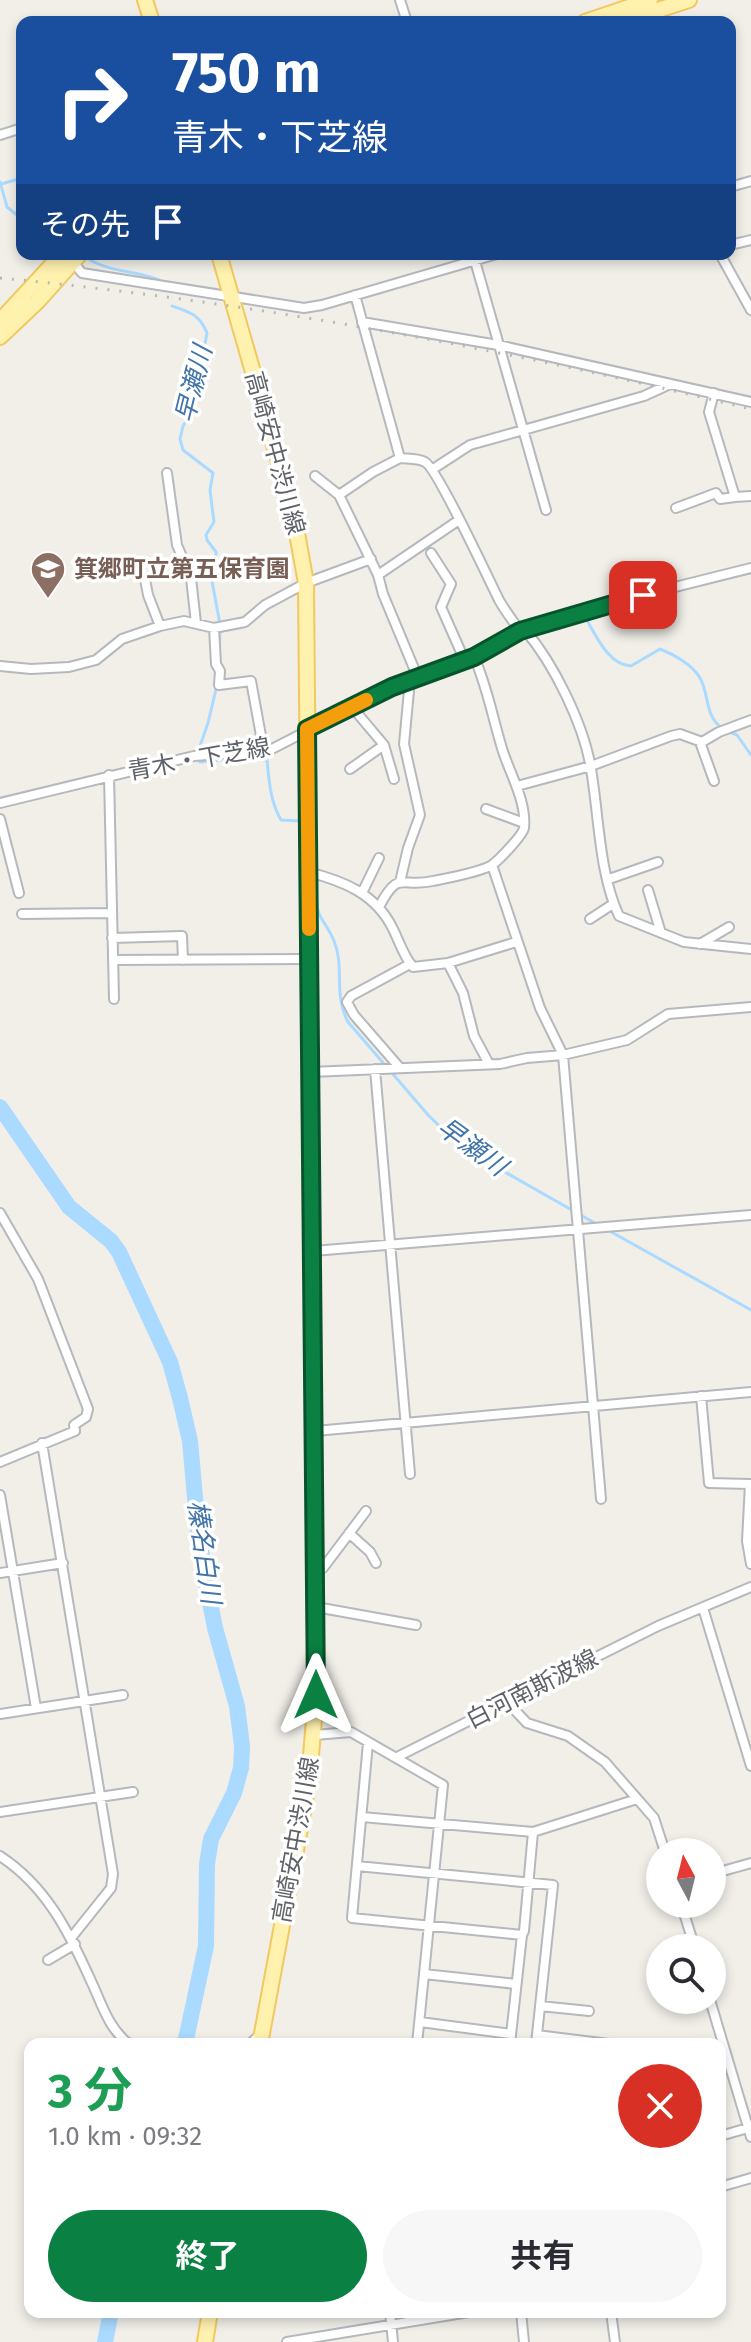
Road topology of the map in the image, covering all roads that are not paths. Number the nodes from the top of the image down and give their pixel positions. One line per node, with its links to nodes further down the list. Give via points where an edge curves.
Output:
1 (650, 0): 3 (main road)
2 (689, 0): 3 (main road)
3 (636, 11): 4 (main road)
4 (613, 16)
5 (69, 260): 15 (main road)
6 (70, 260): 17 (main road)
7 (74, 260): 12 (street, via 82,273)
8 (221, 260): 12 (main road, 高崎安中渋川線)
9 (465, 260): 13 (street)
10 (475, 260): 18 (street)
11 (723, 260): 14 (street)
12 (232, 295): 13 (street, via 304,308); 38 (main road, 高崎安中渋川線, via 293,511)
13 (355, 295): 16 (street)
14 (751, 310)
15 (0, 321)
16 (362, 322): 18 (street); 23 (street)
17 (0, 337)
18 (498, 345): 19 (street); 22 (street)
19 (671, 384): 20 (street); 22 (street)
20 (714, 393): 21 (street); 29 (street, via 709,412)
21 (751, 402)
22 (524, 430): 24 (street, via 470,445); 31 (street)
23 (400, 458): 24 (street, via 423,460); 27 (street)
24 (433, 469): 32 (street)
25 (167, 473): 39 (street)
26 (315, 476): 27 (street)
27 (339, 495): 34 (street)
28 (751, 496): 29 (street)
29 (735, 497): 30 (street, via 720,499 716,493)
30 (676, 508)
31 (546, 510)
32 (459, 520): 36 (street); 42 (street, via 500,602)
33 (431, 553): 43 (street, via 451,584 441,607)
34 (371, 559): 36 (street); 38 (street)
35 (751, 568): 42 (street, 青木・下芝線)
36 (378, 575): 45 (street)
37 (145, 579): 40 (street)
38 (306, 583): 41 (street, via 245,622); 48 (main road, 高崎安中渋川線)
39 (196, 623): 40 (street); 41 (street)
40 (160, 626): 44 (street, via 122,639 87,664)
41 (218, 627): 51 (street, via 219,685 251,681)
42 (522, 631): 43 (street, 青木・下芝線); 52 (street, via 536,643 574,713)
43 (469, 658): 45 (street, 青木・下芝線); 57 (street, via 485,683 501,748)
44 (0, 666)
45 (414, 679): 46 (street, 青木・下芝線); 67 (street, via 404,744 420,815)
46 (352, 707): 48 (street, 青木・下芝線); 50 (street)
47 (751, 720): 49 (street)
48 (307, 729): 51 (street, 青木・下芝線); 65 (main road, 高崎安中渋川線)
49 (700, 742): 52 (street, via 680,734); 56 (street)
50 (384, 745): 53 (street); 55 (street)
51 (264, 752): 54 (street, 青木・下芝線, via 194,756)
52 (591, 766): 57 (street); 66 (street)
53 (350, 769)
54 (109, 775): 58 (street, 青木・下芝線); 73 (street)
55 (394, 779)
56 (714, 781)
57 (517, 786): 61 (street)
58 (0, 803)
59 (486, 809): 61 (street)
60 (0, 819): 69 (street)
61 (524, 823): 64 (street, via 523,833)
62 (379, 858): 70 (street)
63 (658, 862): 66 (street)
64 (492, 865): 67 (street, via 432,882); 79 (street)
65 (308, 872): 70 (street); 82 (main road, 高崎安中渋川線)
66 (609, 879): 71 (street)
67 (400, 882): 72 (street, via 388,889)
68 (648, 890): 77 (street)
69 (19, 893)
70 (362, 893): 72 (street)
71 (613, 904): 75 (street); 77 (street, via 619,916)
72 (379, 907): 86 (street)
73 (110, 913): 74 (street); 78 (street)
74 (22, 914)
75 (590, 919)
76 (729, 927): 80 (street)
77 (661, 933): 80 (street)
78 (112, 938): 83 (street); 84 (street, via 182,936)
79 (516, 942): 85 (street); 89 (street)
80 (700, 944): 81 (street)
81 (751, 949)
82 (310, 959): 84 (street); 93 (main road, 高崎安中渋川線)
83 (113, 960): 84 (street); 87 (street)
84 (183, 960)
85 (448, 963): 86 (street, via 418,968); 90 (street)
86 (410, 964): 91 (street, via 347,1002)
87 (114, 999)
88 (751, 1007): 89 (street, via 668,1014 627,1040)
89 (563, 1055): 90 (street); 97 (street)
90 (489, 1064): 91 (street)
91 (398, 1068): 92 (street)
92 (378, 1069): 93 (street); 98 (street)
93 (311, 1072): 99 (main road, 高崎安中渋川線)
94 (0, 1213): 96 (street)
95 (751, 1215): 97 (street)
96 (3, 1224): 105 (street, via 38,1279 88,1409 75,1431)
97 (578, 1226): 98 (street); 102 (street)
98 (390, 1245): 99 (street); 103 (street)
99 (313, 1251): 104 (main road, 高崎安中渋川線)
100 (751, 1392): 101 (street)
101 (701, 1396): 102 (street); 108 (street, via 709,1483 748,1483)
102 (593, 1406): 103 (street); 110 (street)
103 (406, 1423): 104 (street); 107 (street)
104 (315, 1431): 116 (main road, 高崎安中渋川線)
105 (42, 1443): 106 (street); 113 (street)
106 (0, 1462)
107 (410, 1474)
108 (751, 1490): 115 (street)
109 (0, 1495): 117 (street)
110 (601, 1499)
111 (366, 1511): 112 (street)
112 (349, 1533): 114 (street); 116 (street)
113 (63, 1563): 117 (street); 124 (street)
114 (376, 1563)
115 (751, 1564)
116 (316, 1570): 120 (main road, 高崎安中渋川線)
117 (13, 1571): 118 (street); 126 (street)
118 (0, 1573)
119 (751, 1587): 121 (street, 白河南斯波線)
120 (316, 1607): 122 (street); 128 (main road, 高崎安中渋川線)
121 (703, 1608): 125 (street, 白河南斯波線); 131 (street)
122 (416, 1625)
123 (123, 1695): 124 (street)
124 (86, 1700): 126 (street); 133 (street)
125 (507, 1702): 130 (street, 白河南斯波線); 134 (street, via 527,1723 568,1736 605,1762)
126 (36, 1708): 127 (street)
127 (0, 1714)
128 (314, 1735): 129 (street, via 344,1731); 158 (main road, 高崎安中渋川線)
129 (368, 1743): 130 (street); 136 (street)
130 (397, 1757): 137 (street, via 443,1785)
131 (751, 1766)
132 (133, 1792): 133 (street)
133 (102, 1797): 135 (street); 148 (street, via 113,1883)
134 (637, 1799): 138 (street); 139 (street, via 654,1818)
135 (0, 1812)
136 (362, 1817): 137 (street); 142 (street)
137 (441, 1824): 138 (street); 144 (street)
138 (533, 1832): 145 (street)
139 (660, 1838)
140 (0, 1856): 148 (street, via 33,1882)
141 (751, 1863): 143 (street)
142 (357, 1866): 144 (street); 146 (street, via 352,1918)
143 (726, 1870)
144 (435, 1873): 145 (street); 146 (street)
145 (530, 1884): 147 (street); 152 (street, via 553,1885)
146 (429, 1926): 147 (street); 150 (street)
147 (522, 1935): 151 (street)
148 (73, 1941): 149 (street); 157 (street, via 106,2017)
149 (48, 1960)
150 (424, 1974): 151 (street); 155 (street)
151 (516, 1984): 156 (street)
152 (540, 2006): 153 (street); 161 (street)
153 (589, 2011)
154 (714, 2014): 162 (street)
155 (420, 2022): 156 (street); 159 (street)
156 (511, 2034): 160 (street)
157 (122, 2038)
158 (261, 2038)
159 (418, 2038)
160 (511, 2038)
161 (536, 2038)
162 (721, 2038)
163 (726, 2053): 164 (street)
164 (750, 2133): 165 (street)
165 (726, 2135)
166 (751, 2178): 167 (street)
167 (726, 2185)
168 (209, 2318): 174 (main road)
169 (390, 2318): 173 (street)
170 (433, 2318): 173 (street)
171 (522, 2318): 177 (street)
172 (612, 2318): 178 (street)
173 (391, 2325): 175 (street); 176 (street)
174 (205, 2342)
175 (287, 2342)
176 (393, 2342)
177 (524, 2342)
178 (615, 2342)

